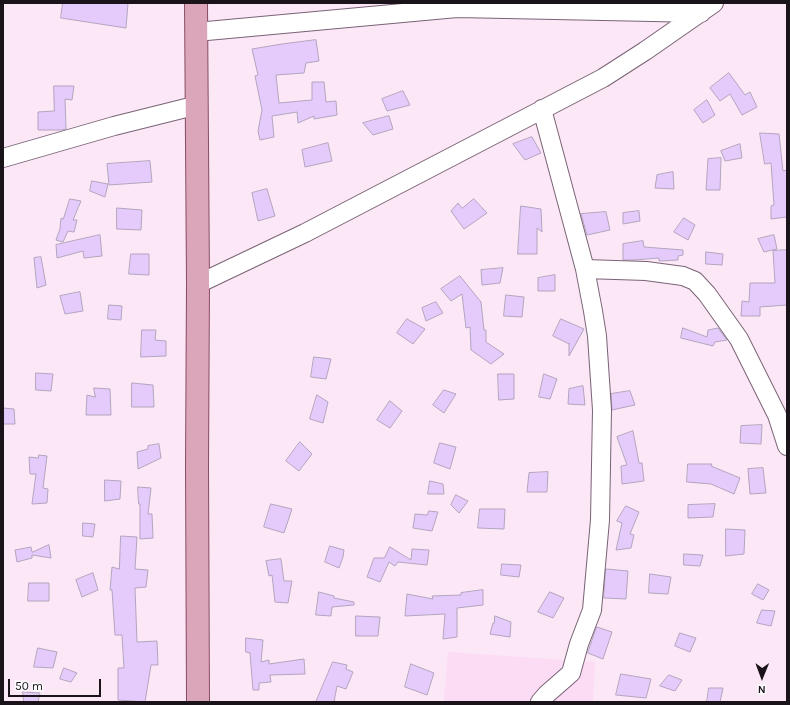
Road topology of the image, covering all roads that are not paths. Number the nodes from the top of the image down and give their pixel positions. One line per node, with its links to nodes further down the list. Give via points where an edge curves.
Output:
1 (196, 3): 3 (main road)
2 (708, 8): 3 (street, via 457,8); 5 (street, via 603,78)
3 (196, 32): 4 (main road)
4 (198, 105): 6 (street); 8 (main road)
5 (542, 109): 7 (street); 8 (street, via 312,229)
6 (3, 158)
7 (585, 269): 9 (street, via 646,271 682,276 695,281 739,339 776,415); 11 (street, via 594,311 602,410 600,520 592,610 571,673)
8 (198, 284): 10 (main road)
9 (787, 446)
10 (198, 702)
11 (540, 702)

